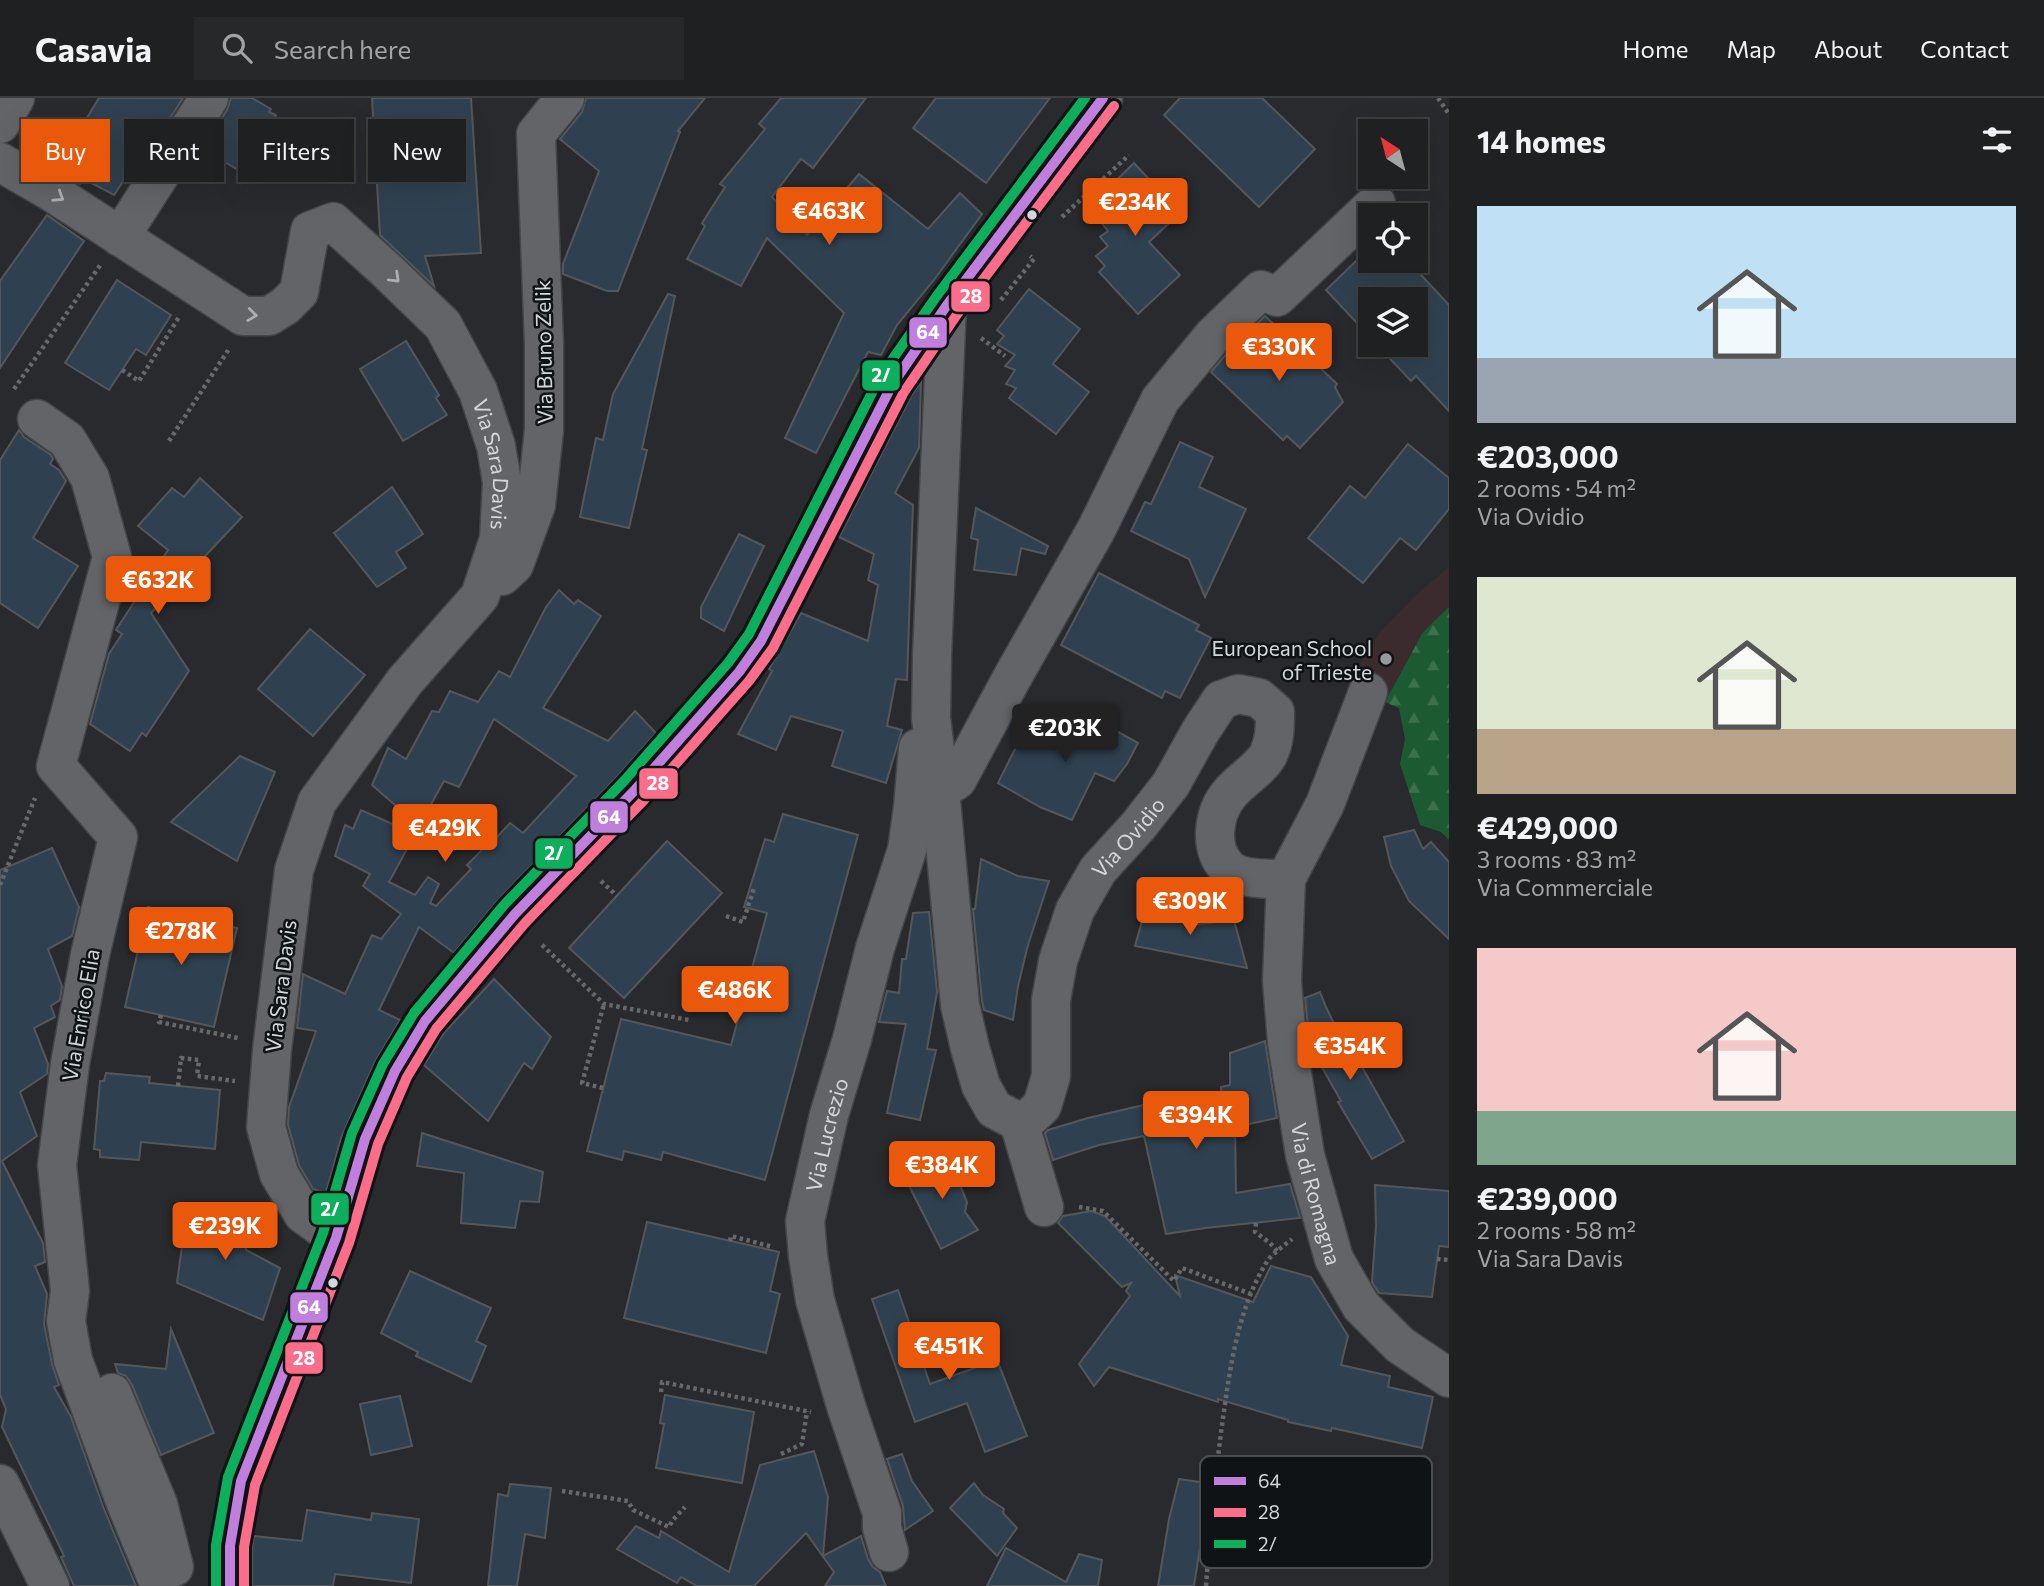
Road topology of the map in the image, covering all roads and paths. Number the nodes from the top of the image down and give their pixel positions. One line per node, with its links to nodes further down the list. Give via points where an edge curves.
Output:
1 (15, 98): 7 (street)
2 (209, 98): 12 (street)
3 (565, 98): 23 (street, Via Bruno Zelik, via 536,134 544,345 544,430 536,505 514,565)
4 (1102, 98): 16 (main road)
5 (1438, 98): 6 (path)
6 (1449, 114)
7 (0, 124)
8 (1129, 155): 10 (path)
9 (0, 162): 12 (street, one-way to 12)
10 (1060, 219)
11 (1358, 220): 27 (street, via 1277,297 1261,290 1213,336 1160,400 1096,530 957,780)
12 (120, 237): 14 (street); 21 (path)
13 (1027, 253): 15 (path, via 1034,259)
14 (198, 287): 17 (street); 20 (path, via 139,381)
15 (1000, 301)
16 (947, 305): 25 (street); 46 (main road, via 892,385 797,573 739,672 634,791 515,914 425,1021 395,1071 365,1139)
17 (249, 316): 22 (path); 23 (street, Via Sara Davis, one-way to 23, via 268,316 299,292 310,231 333,222 443,325 478,391 502,482 499,539)
18 (974, 332): 19 (path)
19 (1005, 356)
20 (122, 370)
21 (22, 409): 50 (street, Via Enrico Elia, via 67,440 90,478 112,557 55,766 118,837 87,969 57,1165)
22 (169, 442)
23 (480, 596): 46 (street, Via Sara Davis, via 405,681 317,802 294,870 266,1128 279,1174 303,1214)
24 (1368, 692): 28 (street, via 1325,804)
25 (931, 718): 27 (street); 61 (street, Via Lucrezio, via 919,736 906,850 829,1115 805,1221 815,1300 882,1513)
26 (40, 786): 30 (path)
27 (940, 790): 42 (street, via 960,1005 970,1048 981,1086 994,1109)
28 (1286, 879): 42 (street, Via Ovidio, via 1256,879 1229,870 1215,848 1216,822 1228,795 1268,757 1275,734 1275,712 1259,698 1238,694 1221,701 1171,784 1098,870 1075,910 1051,1000 1051,1076 1042,1106); 44 (street, Via di Romagna, via 1282,981 1287,1042 1304,1155)
29 (601, 881): 32 (path)
30 (0, 885)
31 (754, 888): 33 (path, via 743,922)
32 (617, 896)
33 (726, 916)
34 (542, 945): 35 (path)
35 (604, 1004): 37 (path); 41 (path, via 582,1083)
36 (161, 1015): 38 (path, via 159,1022)
37 (689, 1020)
38 (244, 1039)
39 (211, 1079): 40 (path, via 197,1076 199,1060 181,1058)
40 (178, 1086)
41 (603, 1088)
42 (1019, 1122): 43 (street)
43 (1044, 1207): 51 (path, via 1103,1211 1174,1281 1182,1268)
44 (1321, 1215): 47 (path); 52 (street, Via di Romagna, via 1334,1259 1361,1307 1400,1345)
45 (1256, 1223): 47 (path, via 1255,1232)
46 (336, 1238): 66 (main road, via 242,1481 230,1546)
47 (1277, 1251): 51 (path)
48 (1437, 1259): 49 (path)
49 (1449, 1261)
50 (70, 1291): 64 (street, Via Enrico Elia, via 66,1321 73,1360); 65 (street, Via Enrico Elia, via 158,1504)
51 (1251, 1294): 57 (path, via 1236,1339)
52 (1449, 1378)
53 (661, 1392): 54 (path, via 662,1382)
54 (807, 1411): 55 (path); 56 (path, via 802,1444)
55 (816, 1413)
56 (781, 1454)
57 (1219, 1456)
58 (0, 1484): 63 (street)
59 (562, 1491): 60 (path, via 628,1501 634,1510 669,1527)
60 (685, 1507)
61 (889, 1552)
62 (1207, 1568): 67 (path)
63 (50, 1586)
64 (160, 1586)
65 (179, 1586)
66 (230, 1586)
67 (1206, 1586)

